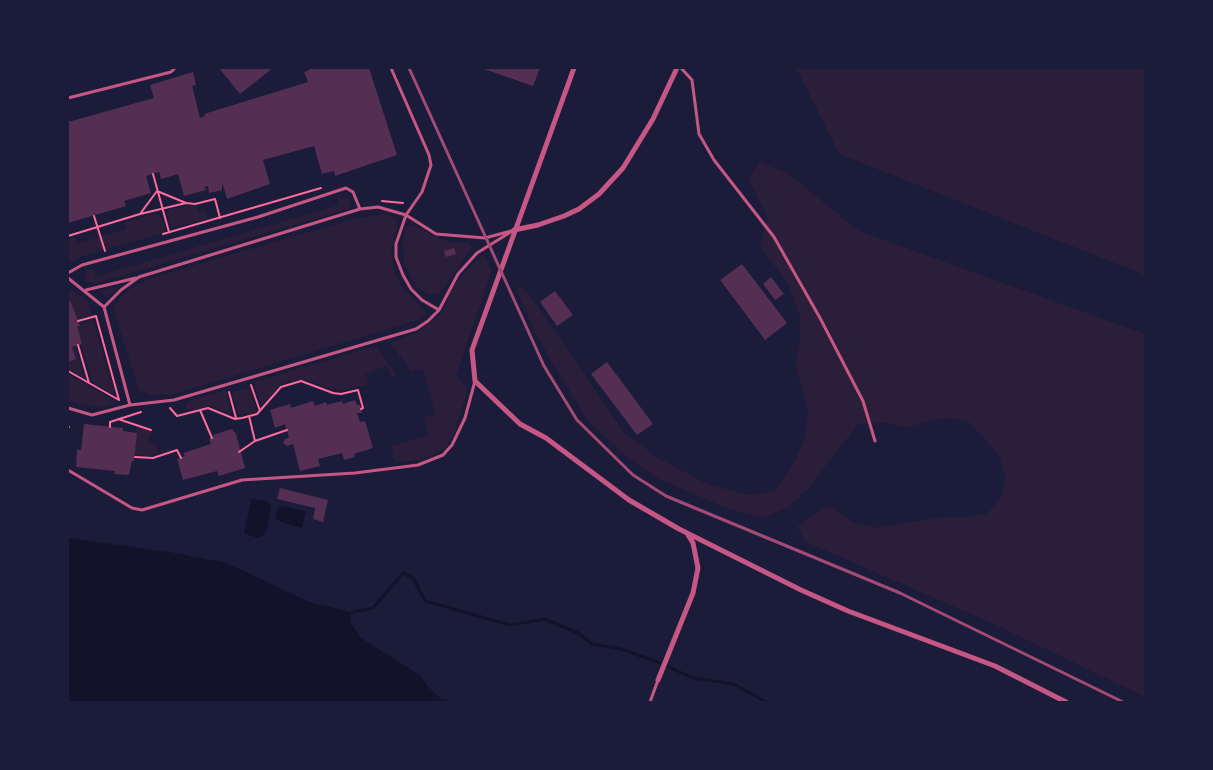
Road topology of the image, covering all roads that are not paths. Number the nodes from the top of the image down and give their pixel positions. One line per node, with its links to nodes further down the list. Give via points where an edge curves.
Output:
1 (175, 68): 6 (lane, via 162,75)
2 (391, 68): 8 (lane, via 431,165 422,192)
3 (574, 68): 9 (street)
4 (677, 68): 9 (street, via 653,118 623,168 599,194 564,216)
5 (681, 68): 19 (lane, via 692,80 699,134 714,160 774,238 863,401)
6 (68, 98)
7 (360, 209): 8 (lane, via 378,207); 10 (lane, via 353,192 346,188 82,265); 11 (lane)
8 (406, 214): 9 (lane, via 436,234 485,238); 15 (lane, via 396,244 396,256 411,289)
9 (514, 230): 15 (lane, via 477,253 458,274); 16 (street, via 472,350)
10 (68, 273)
11 (139, 277): 13 (lane); 14 (lane)
12 (68, 278): 13 (lane)
13 (86, 290): 14 (lane)
14 (104, 307): 17 (lane)
15 (439, 310): 17 (lane, via 428,321 398,334 220,388 174,400)
16 (475, 380): 20 (lane, via 465,418 452,445 443,455 418,465 337,475 242,480 142,510 132,508); 21 (street, via 520,424 546,438 628,500)
17 (130, 405): 18 (lane, via 92,415)
18 (68, 408)
19 (875, 441)
20 (68, 470)
21 (687, 534): 22 (street, via 693,543 698,568 693,592); 24 (street, via 801,590 995,666)
22 (658, 680): 23 (lane)
23 (650, 702)
24 (1066, 702)

